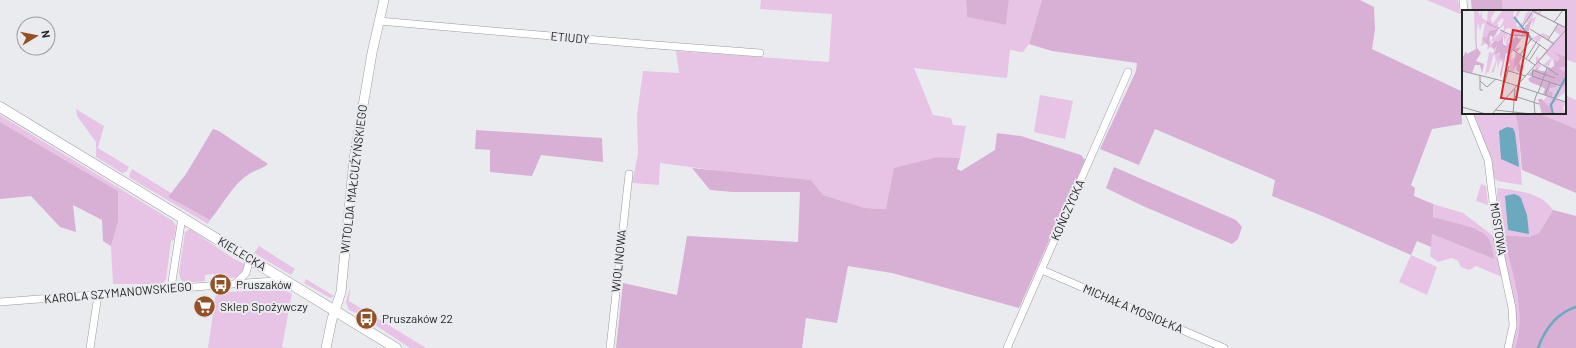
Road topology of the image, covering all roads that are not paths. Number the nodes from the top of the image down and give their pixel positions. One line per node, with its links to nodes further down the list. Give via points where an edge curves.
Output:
1 (384, 0): 4 (street, WITOLDA MAŁCUŻYŃSKIEGO)
2 (1463, 0): 3 (street)
3 (1464, 10)
4 (379, 21): 5 (street, ETIUDY); 18 (street, WITOLDA MAŁCUŻYŃSKIEGO, via 354,159 341,292)
5 (760, 53)
6 (1128, 72): 12 (street, KOŃCZYCKA)
7 (0, 106): 10 (main road, KIELECKA)
8 (1469, 114): 25 (street, MOSTOWA, via 1488,160 1498,243 1512,308 1512,334)
9 (629, 174): 22 (street, WIOLINOWA)
10 (182, 218): 11 (main road, KIELECKA); 15 (street)
11 (250, 259): 13 (main road, KIELECKA); 14 (street, via 246,273)
12 (1042, 270): 23 (street, KOŃCZYCKA); 24 (street, MICHAŁA MOSIOŁKA)
13 (281, 278): 14 (street, KAROLA SZYMANOWSKIEGO, via 273,281); 18 (main road, KIELECKA)
14 (236, 283): 15 (street, KAROLA SZYMANOWSKIEGO)
15 (171, 288): 16 (street, KAROLA SZYMANOWSKIEGO)
16 (98, 295): 17 (street, KAROLA SZYMANOWSKIEGO); 19 (street)
17 (0, 302)
18 (334, 310): 20 (street, WITOLDA MAŁCUŻYŃSKIEGO); 21 (main road, KIELECKA)
19 (90, 348)
20 (326, 348)
21 (396, 348)
22 (610, 348)
23 (1007, 348)
24 (1224, 348)
25 (1508, 348)

